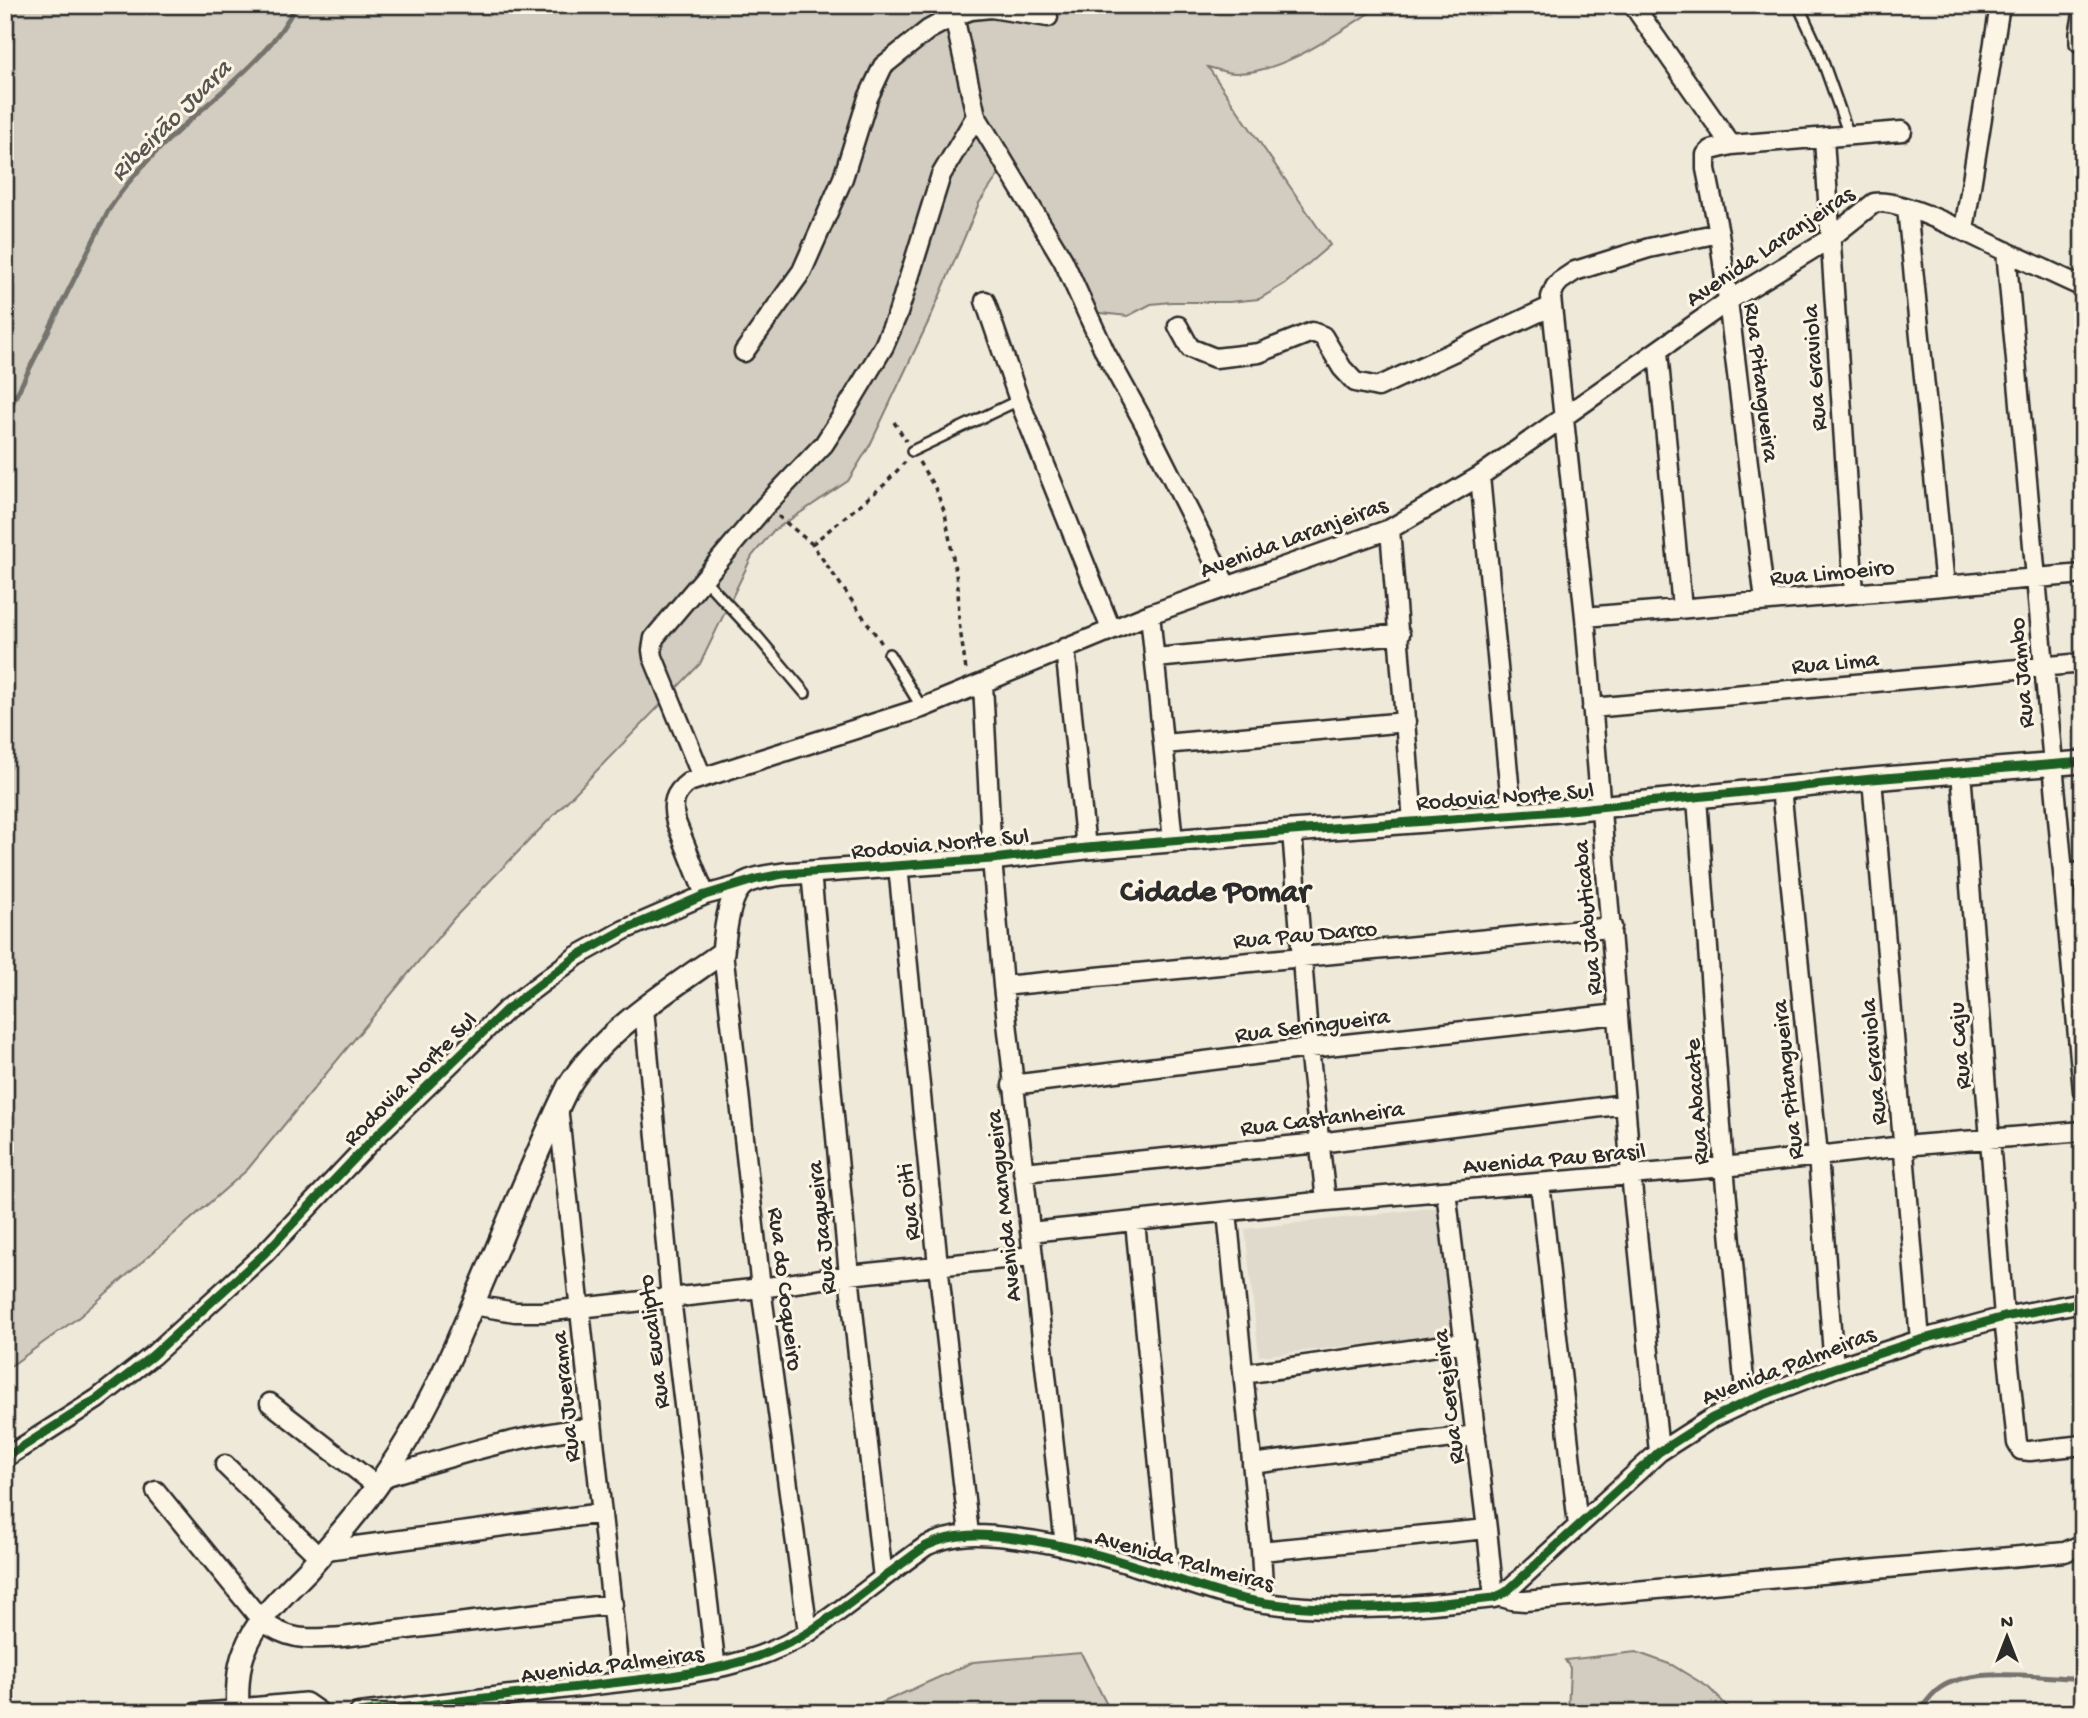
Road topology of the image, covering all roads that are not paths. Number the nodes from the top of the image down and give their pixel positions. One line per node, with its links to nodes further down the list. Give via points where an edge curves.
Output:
1 (1633, 5): 12 (street)
2 (1798, 5): 10 (lane, via 1823,59)
3 (2000, 5): 14 (street)
4 (2080, 5): 7 (lane, via 2075,44)
5 (954, 16): 6 (street, via 991,8); 8 (street); 23 (street, via 928,30 883,66 843,178 802,271)
6 (1048, 17)
7 (2083, 51)
8 (976, 116): 31 (street, via 941,175 884,346 824,444); 34 (street, via 1063,260 1105,352)
9 (1902, 131): 10 (street)
10 (1849, 135): 11 (street)
11 (1824, 139): 12 (street); 16 (street, Rua Graviola)
12 (1731, 145): 15 (street, Rua Pitangueira, via 1706,155)
13 (1907, 208): 14 (street, Avenida Laranjeiras); 16 (street, Avenida Laranjeiras, via 1874,203); 33 (street)
14 (1964, 230): 17 (street, Avenida Laranjeiras)
15 (1719, 233): 20 (street, via 1575,271 1555,287); 21 (street, Rua Pitangueira)
16 (1829, 239): 21 (street, Avenida Laranjeiras); 35 (street, Rua Graviola)
17 (2006, 251): 18 (street, Avenida Laranjeiras); 32 (street, Rua Jambo)
18 (2083, 287)
19 (985, 301): 25 (street)
20 (1551, 301): 22 (street, via 1378,387 1355,382 1323,336 1312,332 1259,353 1215,358 1190,348); 26 (street, Rua Jabuticaba)
21 (1728, 301): 24 (street, Avenida Laranjeiras); 36 (street, Rua Pitangueira)
22 (1178, 326)
23 (744, 352)
24 (1658, 352): 26 (street, Avenida Laranjeiras); 37 (street)
25 (1019, 400): 27 (lane); 40 (street)
26 (1564, 418): 28 (street, Avenida Laranjeiras); 39 (street, Rua Jabuticaba)
27 (912, 451)
28 (1480, 476): 29 (street, Avenida Laranjeiras); 61 (street)
29 (1391, 529): 34 (street, Avenida Laranjeiras); 41 (street)
30 (2083, 574): 32 (street, Rua Limoeiro)
31 (703, 578): 48 (lane); 56 (street, via 657,633 652,650)
32 (2036, 579): 33 (street, Rua Limoeiro); 46 (street, Rua Jambo)
33 (1945, 586): 35 (street, Rua Limoeiro)
34 (1227, 587): 38 (street, Avenida Laranjeiras)
35 (1854, 593): 36 (street, Rua Limoeiro)
36 (1765, 601): 37 (street, Rua Limoeiro)
37 (1682, 608): 39 (street, Rua Limoeiro)
38 (1150, 614): 40 (street, Avenida Laranjeiras); 44 (street)
39 (1585, 617): 50 (street, Rua Jabuticaba)
40 (1111, 629): 42 (street, Avenida Laranjeiras)
41 (1400, 634): 44 (street); 51 (street)
42 (1065, 648): 47 (street, Avenida Laranjeiras); 65 (street)
43 (889, 654): 49 (lane)
44 (1156, 657): 52 (street)
45 (2083, 663): 46 (street, Rua Lima)
46 (2045, 666): 50 (street, Rua Lima); 54 (street, Rua Jambo)
47 (983, 684): 49 (street, Avenida Laranjeiras); 66 (street, Avenida Mangueira)
48 (805, 693)
49 (922, 708): 56 (street, Avenida Laranjeiras)
50 (1592, 708): 60 (street, Rua Jabuticaba)
51 (1406, 722): 52 (street); 62 (street)
52 (1164, 744): 64 (street)
53 (2083, 762): 54 (street, Rodovia Norte Sul)
54 (2053, 764): 55 (street, Rodovia Norte Sul); 70 (street, Rua Jambo)
55 (1961, 772): 57 (street, Rodovia Norte Sul); 85 (street, Rua Caju)
56 (702, 777): 72 (street, Avenida Laranjeiras, via 680,788 673,810)
57 (1872, 779): 58 (street, Rodovia Norte Sul); 87 (street, Rua Graviola)
58 (1781, 788): 59 (street, Rodovia Norte Sul); 88 (street, Rua Pitangueira)
59 (1697, 798): 60 (street, Rodovia Norte Sul); 89 (street, Rua Abacate)
60 (1601, 807): 61 (street, Rodovia Norte Sul); 73 (street, Rua Jabuticaba)
61 (1512, 815): 62 (street, Rodovia Norte Sul)
62 (1413, 822): 63 (street, Rodovia Norte Sul)
63 (1292, 831): 64 (street, Rodovia Norte Sul); 75 (street)
64 (1172, 841): 65 (street, Rodovia Norte Sul)
65 (1086, 848): 66 (street, Rodovia Norte Sul)
66 (992, 859): 67 (street, Rodovia Norte Sul); 76 (street, Avenida Mangueira)
67 (898, 866): 68 (street, Rodovia Norte Sul); 99 (street, Rua Oiti)
68 (811, 872): 71 (street, Rodovia Norte Sul, via 770,876); 100 (street, Rua Jaqueira)
69 (2083, 872): 70 (street)
70 (2064, 874): 81 (street, Rua Jambo)
71 (742, 885): 72 (street, Rodovia Norte Sul); 74 (street, via 732,903)
72 (705, 895): 117 (street, Rodovia Norte Sul, via 577,956 506,1010 373,1139 264,1254 152,1356 97,1399)
73 (1612, 927): 75 (street, Rua Pau Darco); 78 (street, Rua Jabuticaba)
74 (723, 951): 77 (street); 101 (street, Rua do Coqueiro)
75 (1301, 958): 76 (street, Rua Pau Darco); 79 (street)
76 (1003, 986): 80 (street, Avenida Mangueira)
77 (644, 1009): 83 (street, via 585,1062); 102 (street, Rua Eucalipto)
78 (1618, 1014): 79 (street, Rua Seringueira); 82 (street, Rua Jabuticaba)
79 (1309, 1048): 80 (street, Rua Seringueira); 86 (street)
80 (1012, 1085): 90 (street, Avenida Mangueira)
81 (2083, 1091)
82 (1625, 1104): 86 (street, Rua Castanheira); 91 (street, Rua Jabuticaba)
83 (558, 1106): 104 (street); 105 (street, Rua Juerama)
84 (2083, 1131): 85 (street, Avenida Pau Brasil)
85 (1990, 1140): 87 (street, Avenida Pau Brasil); 106 (street, Rua Caju)
86 (1319, 1143): 90 (street, Rua Castanheira); 94 (street)
87 (1903, 1146): 88 (street, Avenida Pau Brasil); 107 (street, Rua Graviola)
88 (1818, 1155): 89 (street, Avenida Pau Brasil); 109 (street, Rua Pitangueira)
89 (1724, 1167): 91 (street, Avenida Pau Brasil); 111 (street, Rua Abacate)
90 (1023, 1172): 97 (street, Avenida Mangueira)
91 (1631, 1174): 92 (street, Avenida Pau Brasil); 116 (street, Rua Jabuticaba)
92 (1540, 1183): 93 (street, Avenida Pau Brasil); 123 (street)
93 (1446, 1191): 94 (street, Avenida Pau Brasil); 108 (street, Rua Cerejeira)
94 (1326, 1201): 95 (street, Avenida Pau Brasil)
95 (1227, 1212): 96 (street, Avenida Pau Brasil); 110 (street)
96 (1135, 1222): 97 (street, Avenida Pau Brasil); 130 (street)
97 (1030, 1232): 98 (street, Avenida Mangueira)
98 (1032, 1256): 99 (street); 127 (street, Avenida Mangueira)
99 (938, 1265): 100 (street); 125 (street, Rua Oiti)
100 (849, 1275): 101 (street); 131 (street, Rua Jaqueira)
101 (761, 1288): 102 (street); 136 (street, Rua do Coqueiro)
102 (671, 1297): 105 (street); 137 (street, Rua Eucalipto)
103 (2083, 1302): 106 (street, Avenida Palmeiras)
104 (473, 1305): 105 (street, via 526,1312); 120 (street, via 448,1364)
105 (579, 1309): 113 (street, Rua Juerama)
106 (2004, 1317): 107 (street, Avenida Palmeiras); 115 (street, Rua Caju, via 2018,1447 2030,1451)
107 (1920, 1340): 109 (street, Avenida Palmeiras)
108 (1465, 1342): 110 (street); 114 (street, Rua Cerejeira)
109 (1833, 1368): 111 (street, Avenida Palmeiras)
110 (1243, 1374): 118 (street)
111 (1746, 1402): 116 (street, Avenida Palmeiras)
112 (270, 1403): 120 (street)
113 (592, 1427): 120 (street, via 506,1441); 122 (street, Rua Juerama)
114 (1476, 1436): 118 (street); 124 (street, Rua Cerejeira)
115 (2083, 1445)
116 (1659, 1452): 123 (street, Avenida Palmeiras)
117 (5, 1458)
118 (1252, 1464): 128 (street)
119 (225, 1465): 129 (street)
120 (380, 1481): 129 (street)
121 (156, 1491): 135 (street)
122 (601, 1513): 129 (street); 134 (street, Rua Juerama)
123 (1578, 1526): 132 (street, Avenida Palmeiras)
124 (1487, 1529): 128 (street); 132 (street, Rua Cerejeira)
125 (969, 1534): 127 (street, Avenida Palmeiras); 131 (street, Avenida Palmeiras, via 926,1546)
126 (2083, 1544): 132 (street, via 2065,1552 1917,1566 1525,1601)
127 (1065, 1546): 130 (street, Avenida Palmeiras)
128 (1261, 1551): 133 (street)
129 (322, 1554): 135 (street)
130 (1170, 1577): 133 (street, Avenida Palmeiras)
131 (883, 1578): 136 (street, Avenida Palmeiras)
132 (1496, 1597): 133 (street, Avenida Palmeiras, via 1381,1608)
133 (1264, 1603)
134 (612, 1604): 135 (street, via 342,1637 300,1638 275,1631); 138 (street, Rua Juerama)
135 (261, 1620): 139 (street, via 245,1650)
136 (808, 1632): 137 (street, Avenida Palmeiras)
137 (716, 1669): 138 (street, Avenida Palmeiras)
138 (620, 1682): 142 (street, Avenida Palmeiras)
139 (238, 1711): 140 (street); 141 (street, via 305,1704)
140 (196, 1713)
141 (318, 1713)
142 (359, 1713)

